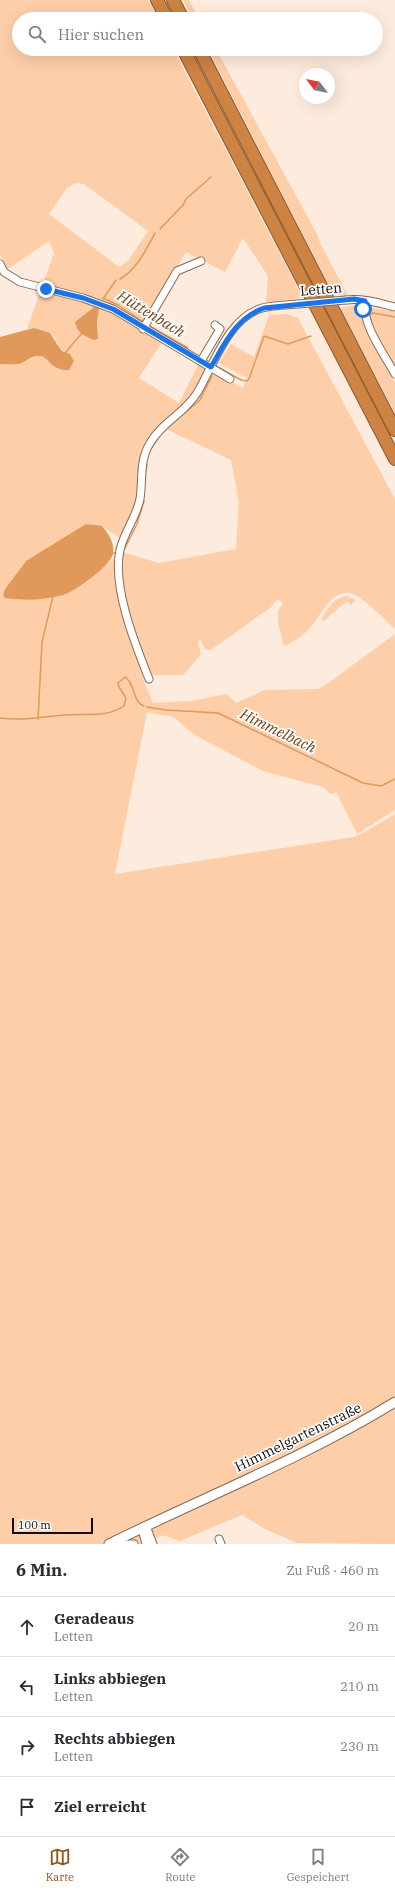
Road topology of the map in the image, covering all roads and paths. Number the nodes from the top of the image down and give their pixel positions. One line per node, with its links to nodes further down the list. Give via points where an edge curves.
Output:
1 (157, 0): 3 (highway)
2 (173, 0): 4 (highway)
3 (163, 12)
4 (179, 12)
5 (187, 56): 18 (highway)
6 (203, 56): 17 (highway)
7 (202, 261): 12 (street, via 177,271)
8 (0, 264): 12 (street, via 4,272 20,282 98,302)
9 (365, 301): 10 (street, Letten); 14 (street, Letten, bridge, via 346,300 264,308 248,316 230,334); 15 (street, via 363,309 369,327)
10 (395, 307)
11 (215, 325): 13 (street, via 220,329)
12 (143, 329): 13 (street)
13 (201, 362): 14 (street)
14 (211, 367): 16 (street); 19 (street, Letten, via 193,400 159,429 149,444 141,468 137,509 120,549 120,582 135,644)
15 (395, 374)
16 (230, 378)
17 (395, 430)
18 (395, 459)
19 (148, 679)
20 (395, 1402): 21 (street, Himmelgartenstraße, via 300,1453)
21 (146, 1526): 22 (street, Himmelgartenstraße); 25 (street, via 143,1533); 26 (street)
22 (108, 1544)
23 (117, 1544): 24 (street)
24 (134, 1544)
25 (146, 1544)
26 (153, 1544)

